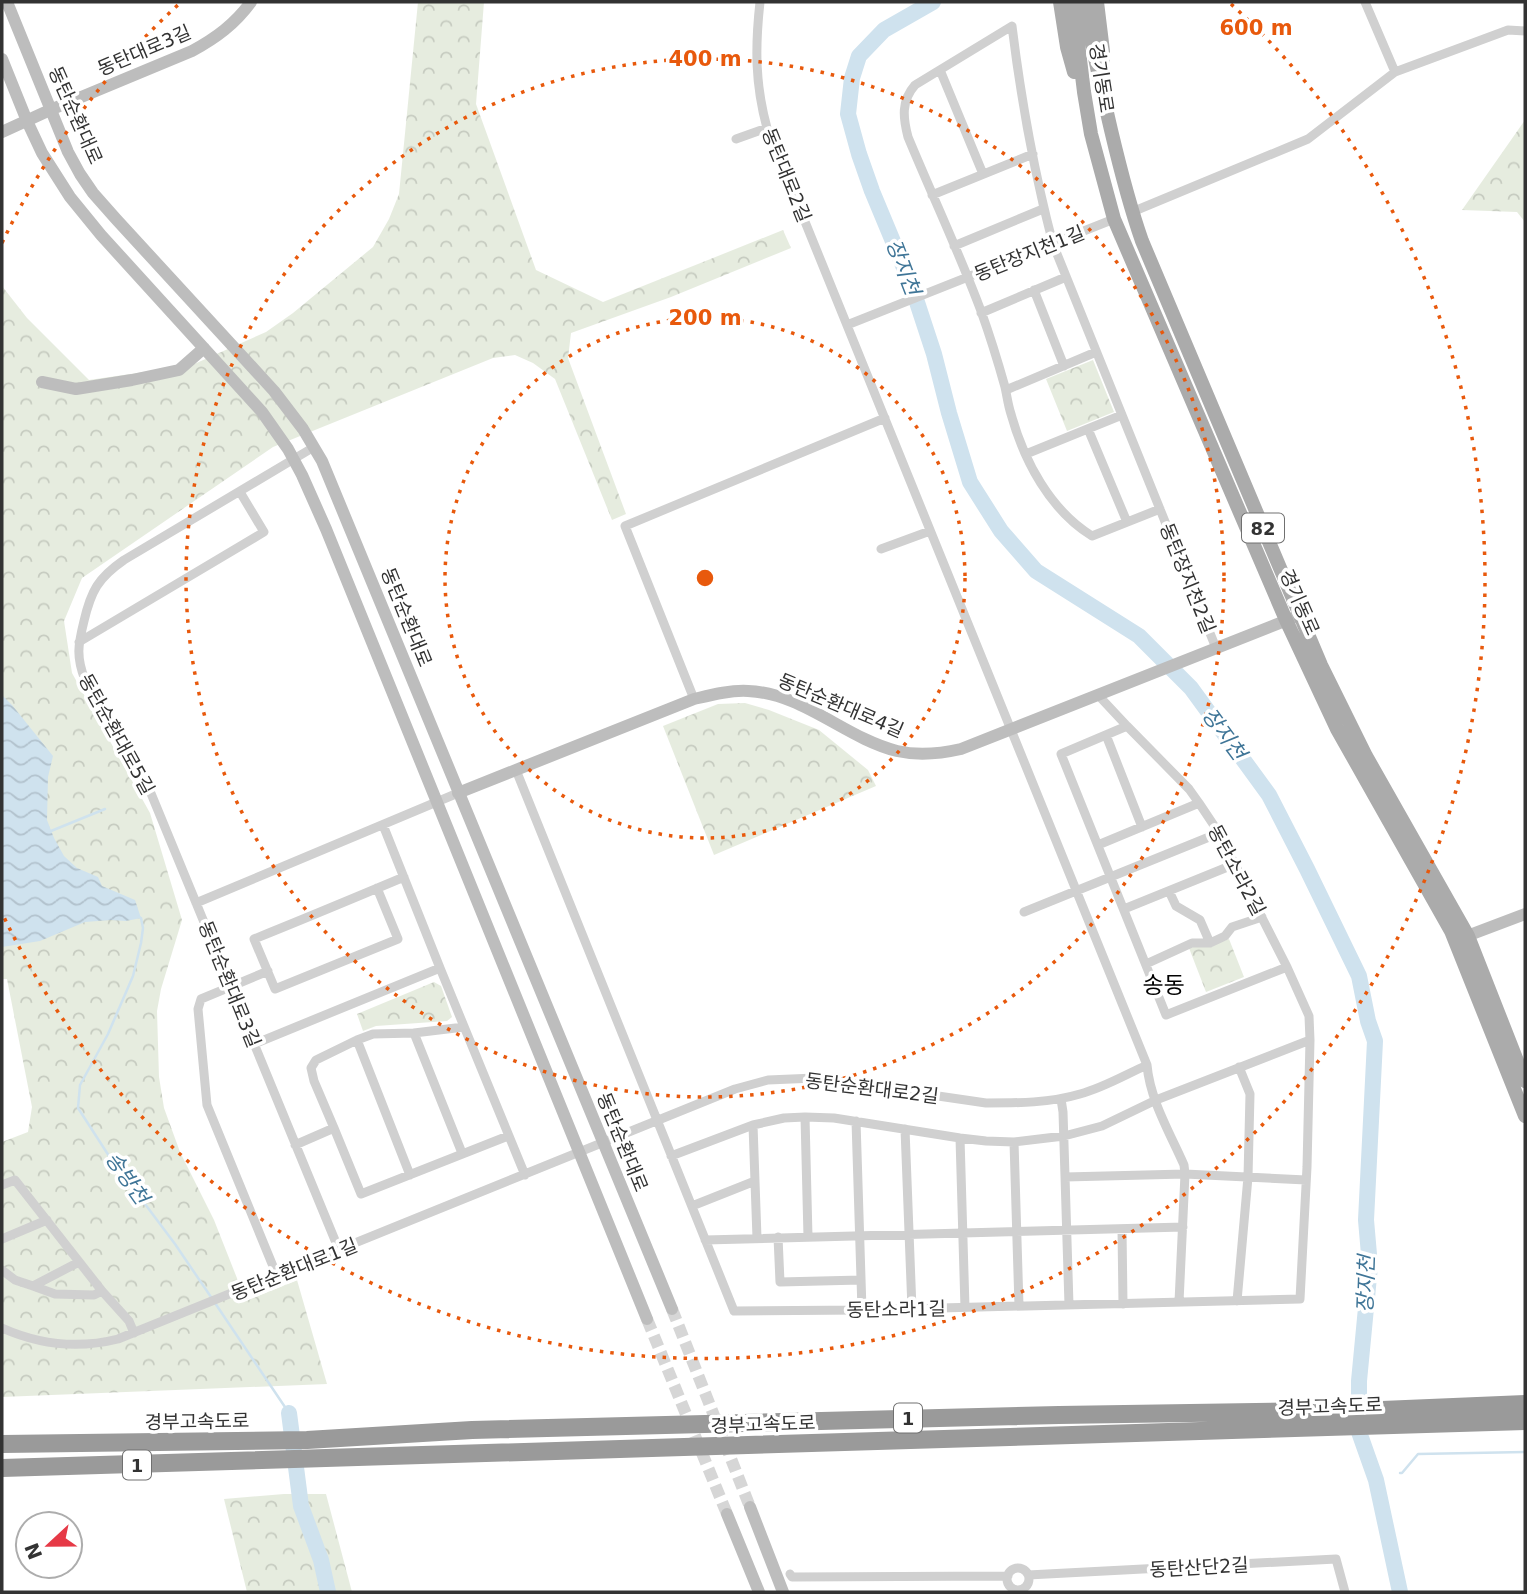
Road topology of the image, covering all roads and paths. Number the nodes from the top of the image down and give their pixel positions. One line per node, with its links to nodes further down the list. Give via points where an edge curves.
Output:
1 (7, 2): 14 (main road, 동탄순환대로)
2 (251, 2): 14 (main road, 동탄대로3길, via 212,41)
3 (760, 2): 15 (street, 동탄대로2길, via 756,66)
4 (1060, 2): 17 (main road)
5 (1073, 2): 17 (main road, 경기동로 / 82)
6 (1085, 2): 13 (main road, 경기동로 / 82)
7 (1097, 2): 13 (main road)
8 (1365, 2): 12 (street)
9 (1525, 31): 12 (street, via 1508,30)
10 (2, 59): 14 (main road, 동탄순환대로)
11 (940, 70): 19 (street, 동탄장지천2길, via 1012,26); 20 (street); 21 (street, 동탄장지천2길, via 915,85 904,107 908,137)
12 (1395, 72): 23 (street, via 1307,139)
13 (1104, 100): 23 (main road, 경기동로 / 82)
14 (39, 116): 16 (main road, 동탄대로3길); 32 (main road, 동탄순환대로, via 52,170 83,215); 40 (main road, 동탄순환대로, via 93,193 274,391)
15 (767, 128): 18 (street); 31 (street, 동탄대로2길)
16 (2, 132)
17 (1091, 134): 24 (main road, 경기동로 / 82)
18 (736, 139)
19 (1033, 154): 20 (street); 22 (street, 동탄장지천2길)
20 (983, 174): 21 (street)
21 (932, 195): 26 (street, 동탄장지천2길)
22 (1043, 209): 25 (street, 동탄장지천2길); 26 (street)
23 (1132, 212): 48 (main road, 경기동로 / 82)
24 (1114, 219): 25 (street, 동탄장지천1길); 48 (main road, 경기동로 / 82)
25 (1053, 244): 27 (street, 동탄장지천2길); 28 (street, 동탄장지천1길)
26 (954, 246): 28 (street, 동탄장지천2길)
27 (1066, 276): 29 (street); 33 (street, 동탄장지천2길)
28 (967, 278): 30 (street, 동탄장지천2길); 31 (street, 동탄장지천1길)
29 (1034, 290): 30 (street); 34 (street)
30 (981, 313): 36 (street, 동탄장지천2길)
31 (847, 325): 38 (street, 동탄대로2길)
32 (204, 348): 35 (main road, via 179,370 132,380 76,389); 42 (main road, 동탄순환대로, via 262,412)
33 (1097, 352): 34 (street); 37 (street, 동탄장지천2길)
34 (1064, 366): 36 (street)
35 (42, 382)
36 (1006, 390): 41 (street, 동탄장지천2길)
37 (1122, 415): 39 (street); 44 (street, 동탄장지천2길)
38 (885, 418): 46 (street, 동탄대로2길); 52 (street, via 625,526)
39 (1088, 429): 41 (street); 45 (street)
40 (314, 447): 42 (street, 동탄순환대로5길); 56 (main road, 동탄순환대로)
41 (1026, 454): 45 (street, 동탄장지천2길, via 1041,484 1080,529 1092,536)
42 (294, 460): 43 (street, 동탄순환대로5길); 57 (main road, 동탄순환대로)
43 (240, 492): 49 (street, 동탄순환대로5길, via 109,570 89,600); 49 (street, via 264,532)
44 (1160, 509): 45 (street, 동탄장지천2길); 50 (street, 동탄장지천2길)
45 (1127, 522)
46 (930, 531): 47 (street); 54 (street, 동탄대로2길)
47 (881, 549)
48 (1292, 618): 50 (main road, 동탄순환대로4길); 79 (main road, 경기동로 / 82, via 1337,729)
49 (79, 642): 73 (street, 동탄순환대로5길, via 85,680 150,791)
50 (1216, 648): 51 (main road, 동탄순환대로4길)
51 (1098, 695): 53 (street, 동탄소라2길); 54 (main road, 동탄순환대로4길)
52 (694, 699): 54 (main road, 동탄순환대로4길, via 748,691 770,694 876,743 921,754 961,749); 58 (main road, 동탄순환대로4길)
53 (1127, 726): 55 (street); 61 (street, 동탄소라2길)
54 (1010, 729): 71 (street, 동탄대로2길)
55 (1106, 735): 63 (street); 65 (street, via 1061,754)
56 (440, 750): 57 (main road, via 435,761); 59 (main road, 동탄순환대로)
57 (418, 758): 60 (main road, 동탄순환대로)
58 (516, 770): 59 (main road, 동탄순환대로4길); 98 (street, 동탄소라1길)
59 (458, 793): 60 (street, 동탄순환대로3길); 76 (main road, 동탄순환대로)
60 (436, 803): 62 (street, 동탄순환대로3길); 66 (main road, 동탄순환대로)
61 (1199, 803): 63 (street); 64 (street, 동탄소라2길)
62 (383, 825): 68 (street); 73 (street, 동탄순환대로3길)
63 (1142, 827): 65 (street)
64 (1219, 834): 67 (street, 동탄소라2길); 69 (street)
65 (1098, 845): 69 (street)
66 (457, 855): 76 (main road, via 463,845 471,844); 110 (main road, 동탄순환대로)
67 (1235, 864): 72 (street); 78 (street, 동탄소라2길)
68 (404, 877): 70 (street); 83 (street)
69 (1111, 877): 71 (street); 74 (street)
70 (377, 888): 84 (street, via 254,939); 84 (street, via 398,939 275,989)
71 (1076, 891): 75 (street); 91 (street, 동탄대로2길)
72 (1169, 891): 74 (street); 80 (street, via 1176,906 1200,920)
73 (196, 903): 85 (street, 동탄순환대로3길)
74 (1124, 909): 81 (street)
75 (1024, 912)
76 (508, 915): 107 (main road, 동탄순환대로)
77 (1525, 915): 79 (main road)
78 (1262, 917): 80 (street, via 1232,927); 82 (street, 동탄소라2길)
79 (1461, 938): 93 (main road, 경기동로 / 82); 96 (main road, 경기동로 / 82)
80 (1210, 943): 81 (street, via 1192,943)
81 (1146, 964): 82 (street, via 1166,1015)
82 (1287, 967): 88 (street, 동탄소라2길, via 1309,1016)
83 (440, 968): 86 (street); 90 (street)
84 (268, 971): 85 (street)
85 (230, 987): 90 (street, 동탄순환대로3길); 137 (street, via 201,999 198,1009 207,1105)
86 (464, 1027): 87 (street); 103 (street)
87 (414, 1032): 89 (street, via 373,1034); 109 (street)
88 (1310, 1040): 92 (street); 117 (street, 동탄소라1길)
89 (357, 1041): 101 (street, via 316,1060 311,1068); 113 (street)
90 (254, 1044): 108 (street, 동탄순환대로3길)
91 (1147, 1065): 94 (street, 동탄순환대로2길); 95 (street)
92 (1239, 1067): 95 (street); 116 (street, via 1250,1094)
93 (1525, 1081)
94 (1061, 1099): 98 (street, 동탄순환대로2길, via 986,1103 843,1081 791,1078 735,1089); 104 (street)
95 (1156, 1100): 104 (street, via 1102,1126); 112 (street)
96 (1525, 1115)
97 (805, 1117): 99 (street); 100 (street); 130 (street)
98 (657, 1121): 107 (street, 동탄순환대로2길); 111 (street, 동탄소라1길)
99 (856, 1121): 102 (street); 128 (street)
100 (753, 1125): 111 (street); 118 (street)
101 (334, 1128): 108 (street); 113 (street, via 361,1194)
102 (905, 1129): 105 (street); 127 (street)
103 (508, 1136): 109 (street); 114 (street)
104 (1064, 1136): 106 (street); 115 (street)
105 (960, 1138): 106 (street); 126 (street)
106 (1014, 1142): 125 (street)
107 (603, 1143): 110 (street, 동탄순환대로2길); 147 (main road, 동탄순환대로)
108 (295, 1144): 134 (street, 동탄순환대로3길)
109 (462, 1153): 113 (street)
110 (579, 1153): 114 (street, 동탄순환대로1길); 150 (main road, 동탄순환대로)
111 (671, 1156): 120 (street, 동탄소라1길)
112 (1185, 1174): 115 (street); 116 (street); 122 (street)
113 (410, 1175)
114 (524, 1175): 134 (street, 동탄순환대로1길)
115 (1065, 1177): 124 (street)
116 (1248, 1177): 117 (street); 141 (street)
117 (1306, 1180): 141 (street, 동탄소라1길, via 1300,1299)
118 (755, 1181): 120 (street); 131 (street)
119 (2, 1185): 121 (street, via 15,1180)
120 (692, 1206): 133 (street, 동탄소라1길)
121 (47, 1220): 132 (street); 135 (street)
122 (1183, 1227): 123 (street); 142 (street)
123 (1122, 1229): 124 (street); 143 (street)
124 (1067, 1230): 125 (street); 144 (street)
125 (1017, 1231): 126 (street); 145 (street)
126 (963, 1233): 127 (street); 146 (street)
127 (909, 1234): 128 (street); 148 (street)
128 (860, 1235): 130 (street); 138 (street)
129 (778, 1237): 130 (street); 131 (street); 138 (street, via 779,1282)
130 (808, 1237)
131 (757, 1238): 133 (street)
132 (2, 1239)
133 (705, 1240): 149 (street, 동탄소라1길, via 734,1311)
134 (339, 1250): 137 (street, 동탄순환대로1길)
135 (79, 1262): 139 (street); 140 (street)
136 (2, 1270): 139 (street)
137 (277, 1276): 152 (street, 동탄순환대로1길)
138 (861, 1280): 149 (street)
139 (33, 1286): 140 (street, via 55,1294)
140 (102, 1291): 152 (street)
141 (1237, 1301): 142 (street, 동탄소라1길)
142 (1180, 1302): 143 (street, 동탄소라1길)
143 (1123, 1304): 144 (street, 동탄소라1길)
144 (1069, 1305): 145 (street, 동탄소라1길)
145 (1018, 1306): 146 (street, 동탄소라1길)
146 (965, 1308): 148 (street, 동탄소라1길)
147 (672, 1309)
148 (912, 1309): 149 (street, 동탄소라1길)
149 (862, 1310)
150 (647, 1319)
151 (2, 1328): 152 (street, 동탄순환대로1길, via 40,1342 70,1345 100,1343)
152 (134, 1333)
153 (1525, 1404): 154 (highway, 경부고속도로 / 1)
154 (1383, 1418): 155 (highway, 경부고속도로 / 1); 156 (highway, 경부고속도로 / 1)
155 (1329, 1419): 157 (highway, 경부고속도로 / 1, via 930,1418 480,1430 307,1440); 158 (highway, 경부고속도로 / 1, via 491,1454)
156 (1525, 1421)
157 (2, 1444)
158 (2, 1468)
159 (750, 1507): 166 (main road)
160 (727, 1514): 165 (main road)
161 (790, 1574): 163 (street)
162 (1028, 1575): 163 (street, via 1017,1569); 164 (street, via 1028,1584); 167 (street, 동탄산단2길, via 1336,1559)
163 (1008, 1576): 164 (street, via 1010,1586)
164 (1019, 1591)
165 (759, 1592)
166 (783, 1592)
167 (1345, 1592)

